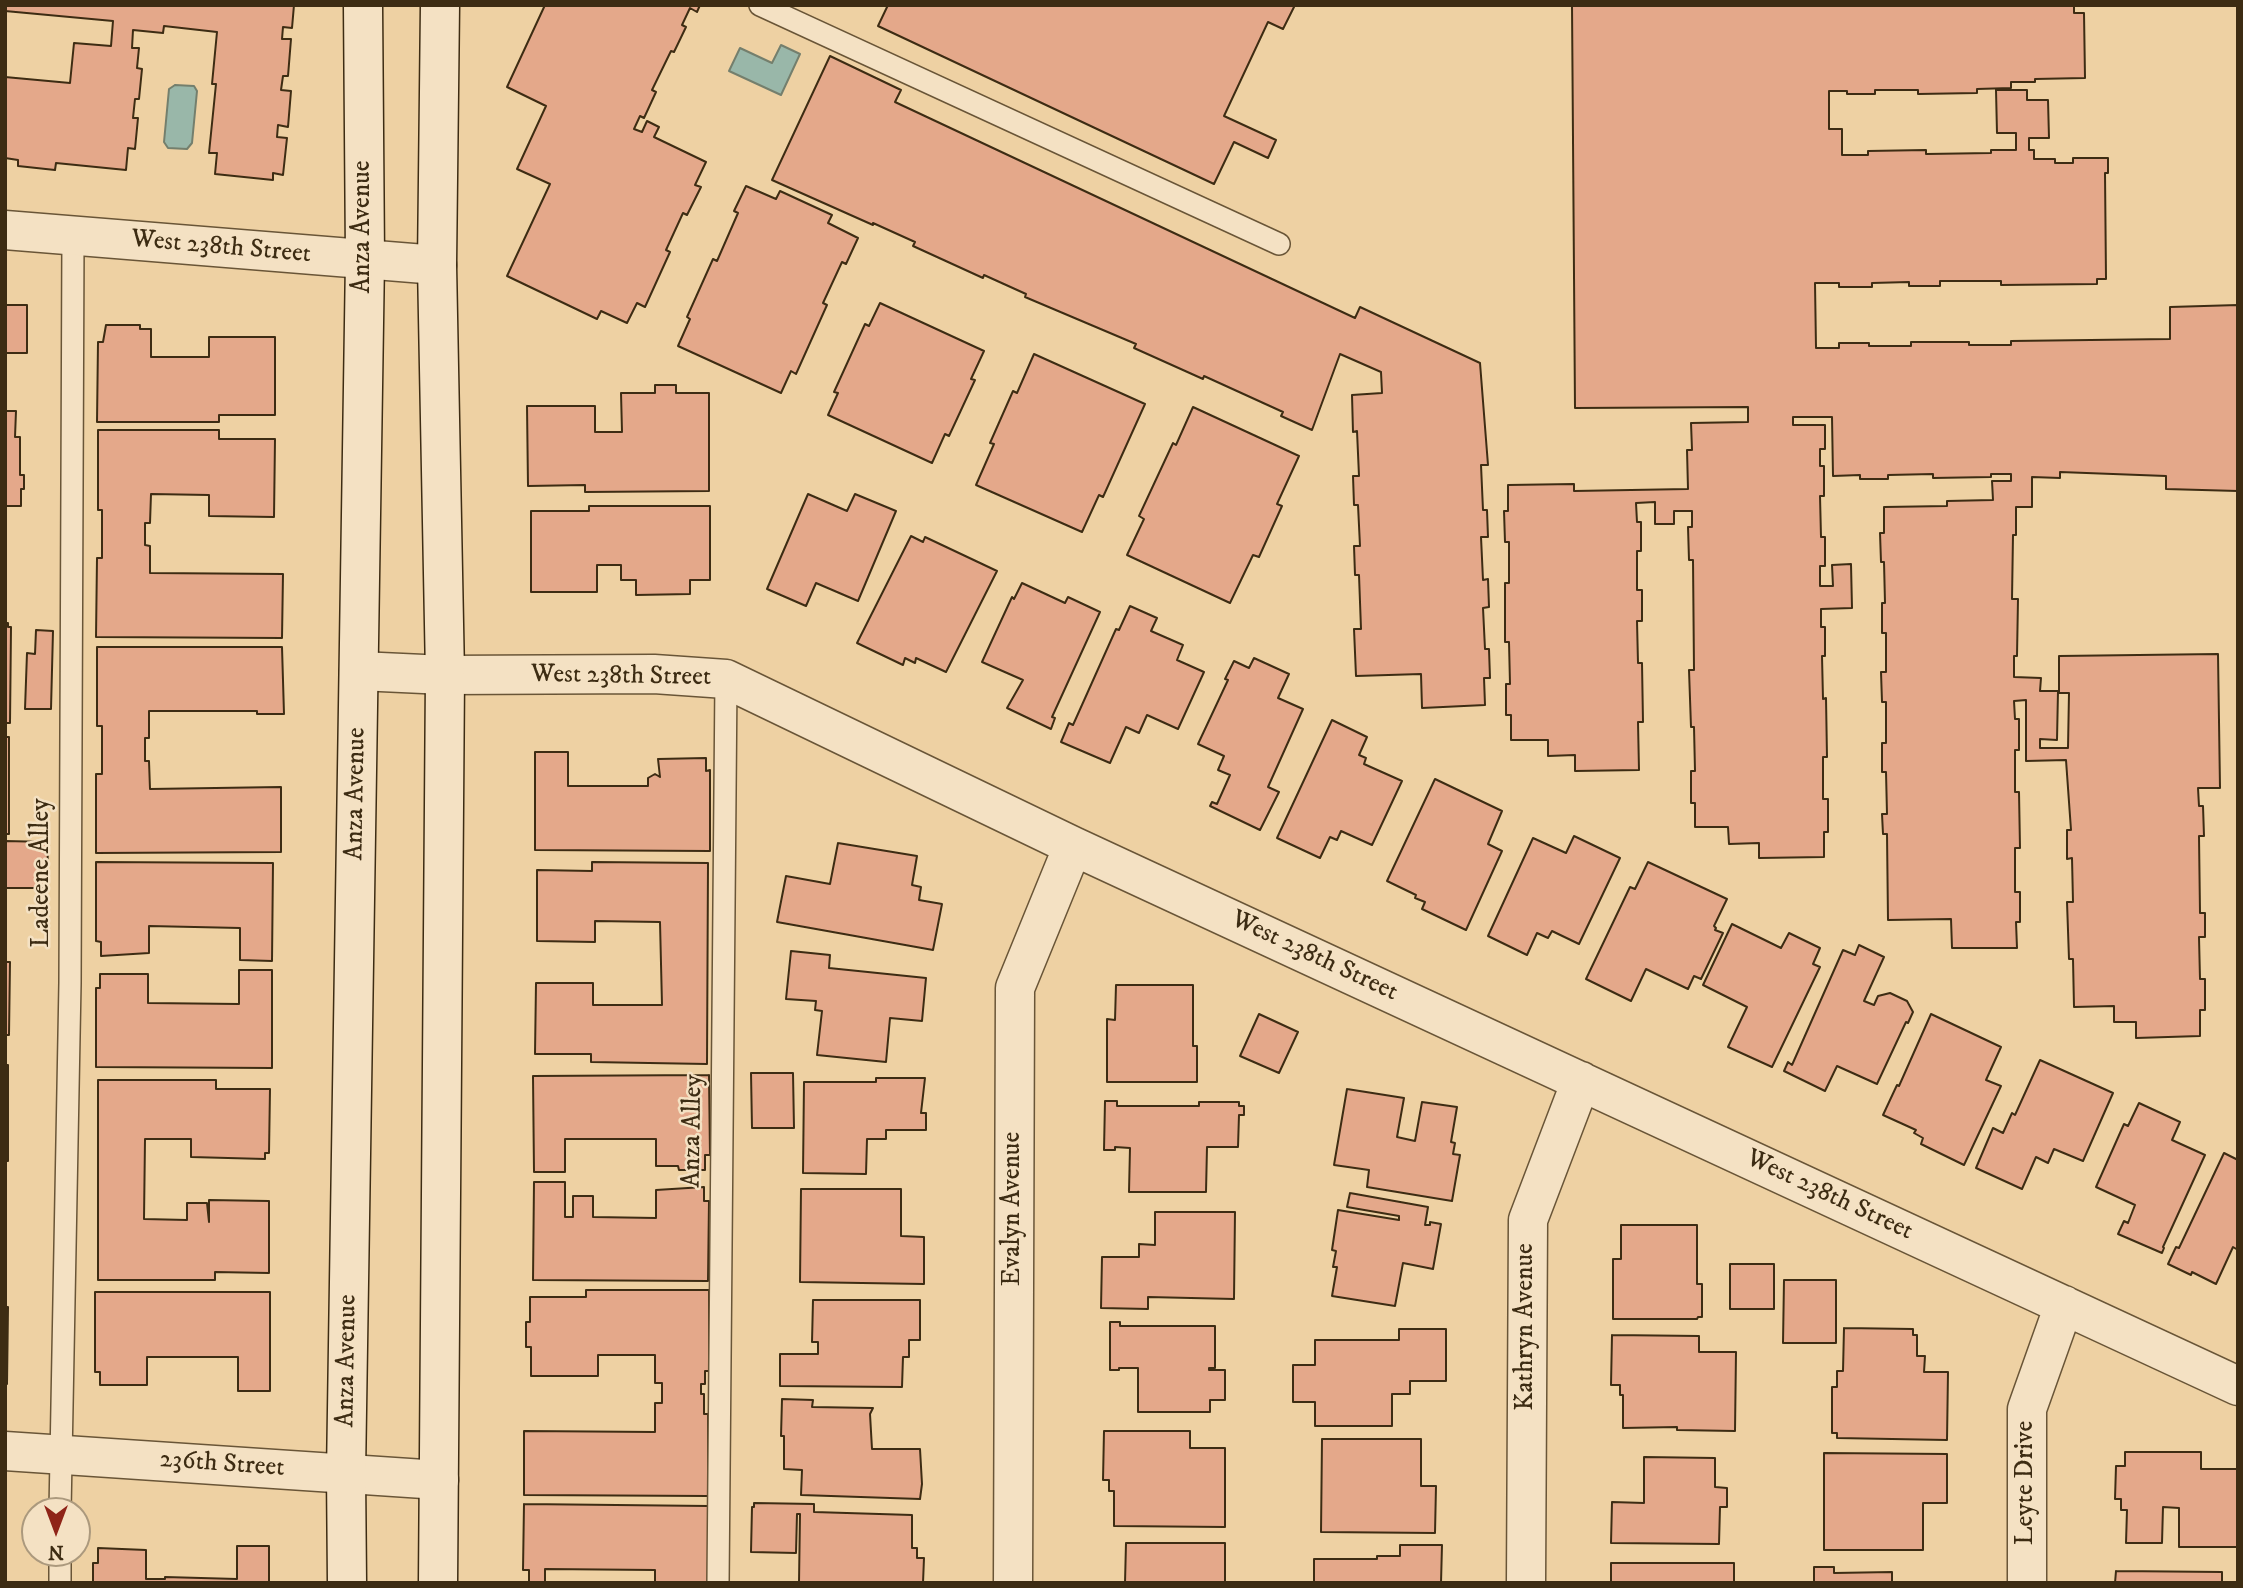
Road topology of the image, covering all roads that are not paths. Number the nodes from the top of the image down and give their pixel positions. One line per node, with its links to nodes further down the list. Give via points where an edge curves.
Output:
1 (363, 5): 7 (street, Anza Avenue)
2 (440, 5): 8 (street)
3 (760, 5): 6 (lane)
4 (5, 230): 5 (street, West 238th Street)
5 (73, 236): 7 (street, West 238th Street); 17 (lane, Ladeene Alley, via 70,984)
6 (1279, 244)
7 (365, 259): 8 (street, West 238th Street); 9 (street, Anza Avenue)
8 (437, 265): 10 (street)
9 (359, 671): 10 (street, West 238th Street); 18 (street, Anza Avenue)
10 (445, 675): 11 (street, West 238th Street, via 654,674); 19 (street)
11 (726, 679): 12 (street, West 238th Street); 23 (lane, Anza Alley)
12 (1073, 846): 13 (street, West 238th Street); 24 (street, Evalyn Avenue, via 1015,988)
13 (1581, 1081): 14 (street, West 238th Street); 25 (street, Kathryn Avenue, via 1528,1220)
14 (2064, 1305): 15 (street, West 238th Street); 26 (street, Leyte Drive, via 2027,1409)
15 (2238, 1386)
16 (5, 1451): 17 (street, 236th Street)
17 (61, 1454): 18 (street, 236th Street); 20 (lane, Ladeene Alley)
18 (346, 1473): 19 (street, 236th Street); 21 (street, Anza Avenue)
19 (439, 1479): 22 (street)
20 (61, 1497)
21 (347, 1583)
22 (439, 1583)
23 (718, 1583)
24 (1013, 1583)
25 (1526, 1583)
26 (2027, 1583)

